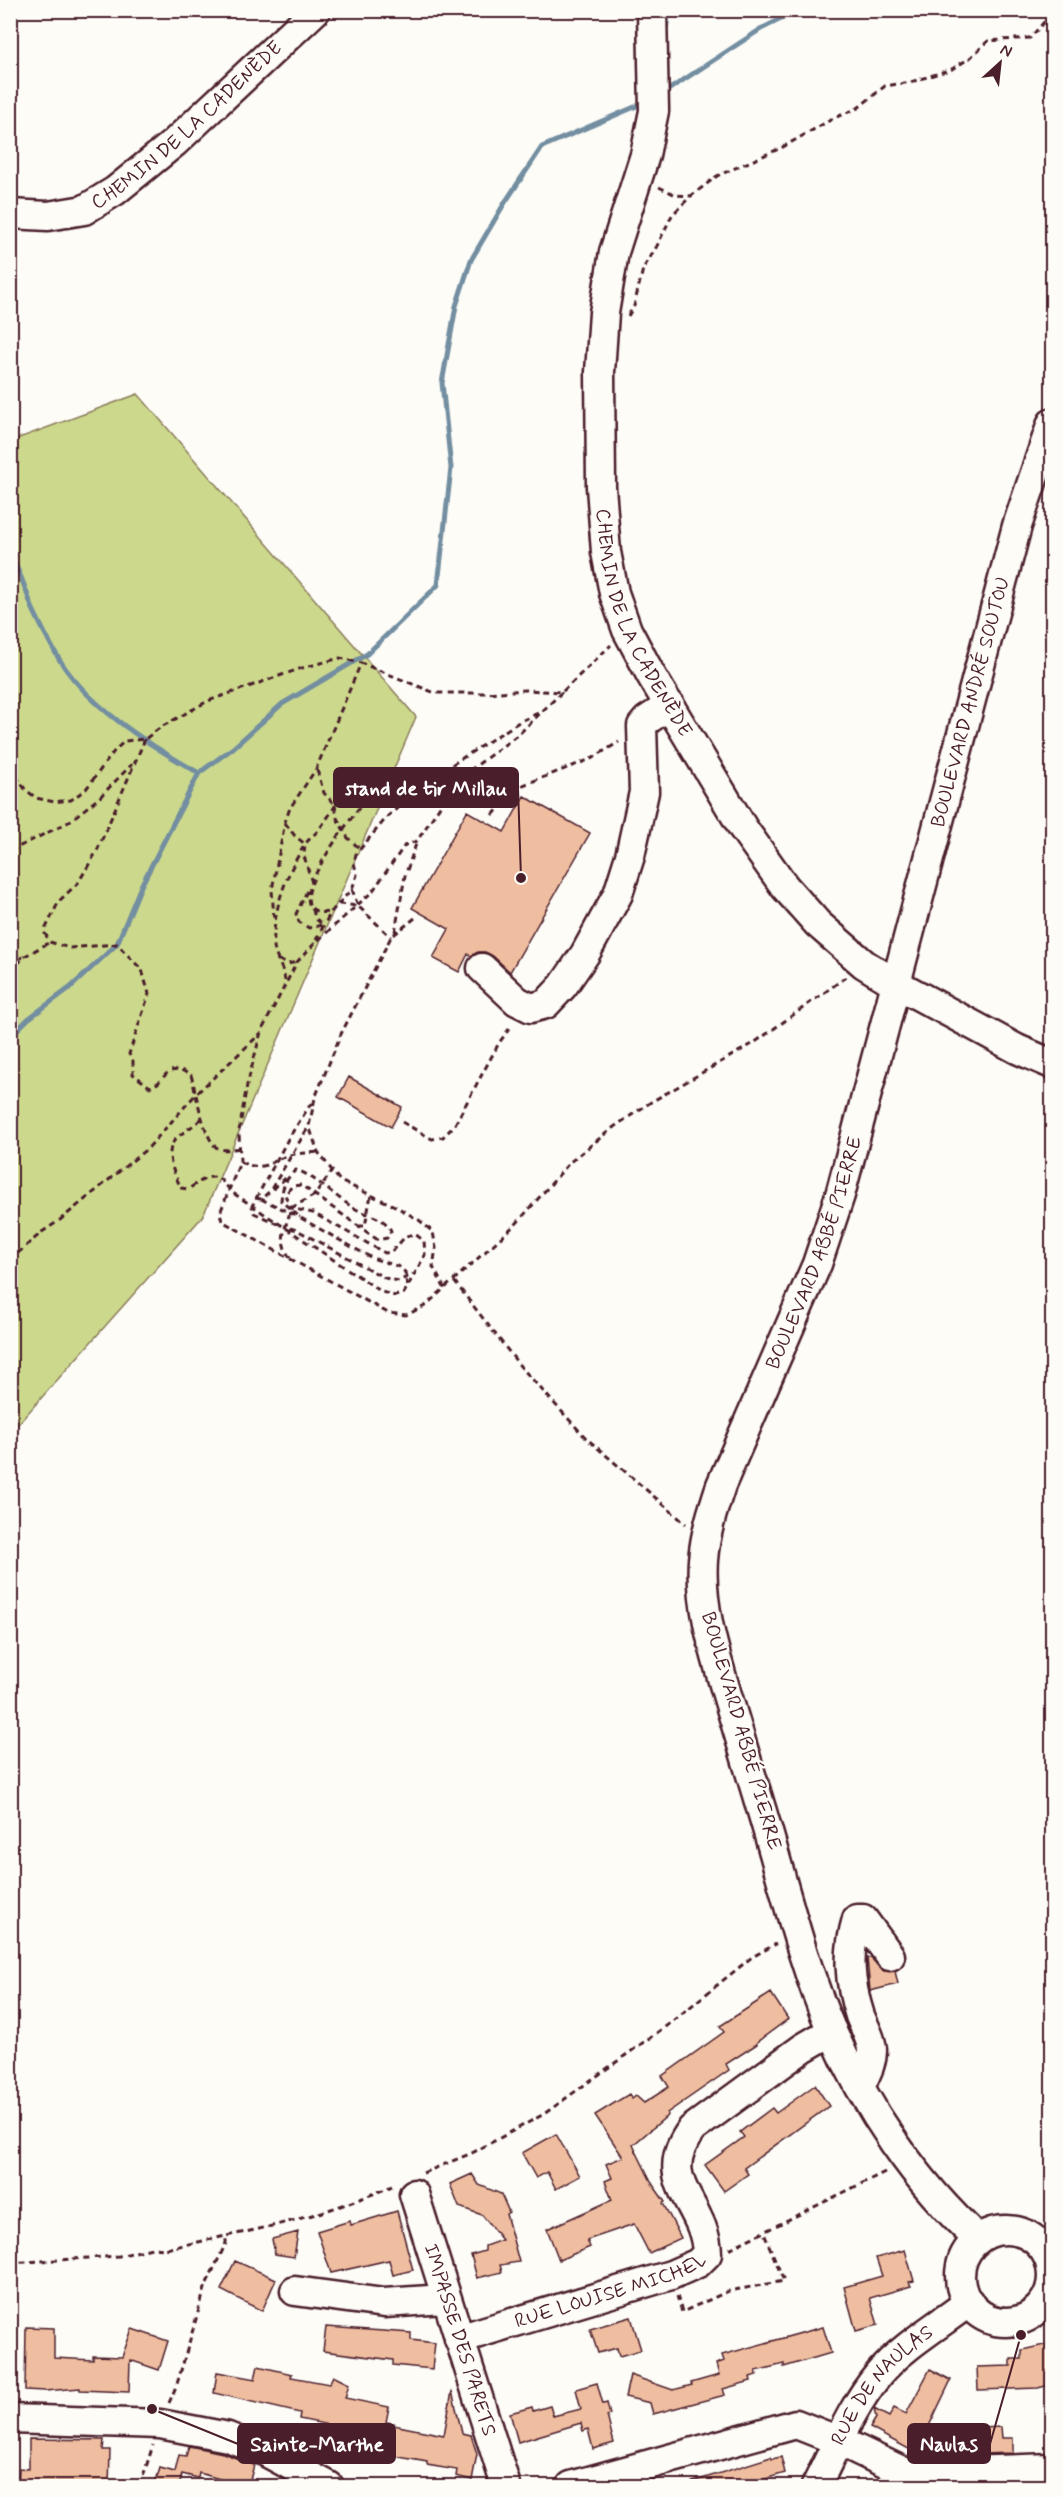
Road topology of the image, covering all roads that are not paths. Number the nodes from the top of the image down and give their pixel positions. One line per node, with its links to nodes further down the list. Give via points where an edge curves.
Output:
1 (316, 10): 3 (street, CHEMIN DE LA CADENÈDE, via 174,142 115,191 84,210 48,216)
2 (652, 10): 5 (street, CHEMIN DE LA CADENÈDE, via 654,111 614,252 604,313 601,487 614,593 627,630)
3 (10, 214)
4 (1053, 423): 7 (street, BOULEVARD ANDRÉ SOUTOU, via 1017,526)
5 (670, 705): 6 (street, via 642,726 644,792 633,847 618,894 563,986 546,1004 531,1008 517,1001); 7 (street, CHEMIN DE LA CADENÈDE, via 744,828 786,886 818,924 864,964)
6 (482, 968)
7 (895, 983): 8 (street, CHEMIN DE LA CADENÈDE); 10 (street, BOULEVARD ABBÉ PIERRE, via 830,1230 721,1485 706,1540 703,1580 710,1632 812,1978)
8 (1053, 1064)
9 (890, 1956): 11 (street, via 864,1919 857,1919 849,1967 872,2048 871,2062)
10 (832, 2031): 11 (street, BOULEVARD ABBÉ PIERRE); 18 (street, RUE LOUISE MICHEL, via 692,2129 681,2144 676,2161 678,2178 707,2237 707,2254 698,2263 671,2275)
11 (860, 2086): 13 (street, BOULEVARD ABBÉ PIERRE, via 908,2161 953,2217)
12 (414, 2194): 15 (street, IMPASSE DES PARETS)
13 (978, 2239): 16 (street, via 962,2262 960,2276); 17 (street, via 1005,2230 1020,2232 1038,2243 1050,2261)
14 (295, 2291): 15 (street, via 384,2303)
15 (445, 2299): 18 (street, IMPASSE DES PARETS)
16 (969, 2302): 17 (street, via 979,2313 1006,2322); 20 (street, RUE DE NAULAS, via 879,2373)
17 (1048, 2307)
18 (459, 2339): 23 (street, IMPASSE DES PARETS)
19 (10, 2419): 22 (street, via 160,2424 228,2437 266,2452)
20 (839, 2441): 21 (street, via 906,2474); 24 (street, via 796,2424); 25 (street, RUE DE NAULAS)
21 (1053, 2468)
22 (329, 2487)
23 (506, 2487)
24 (571, 2487)
25 (816, 2487)

